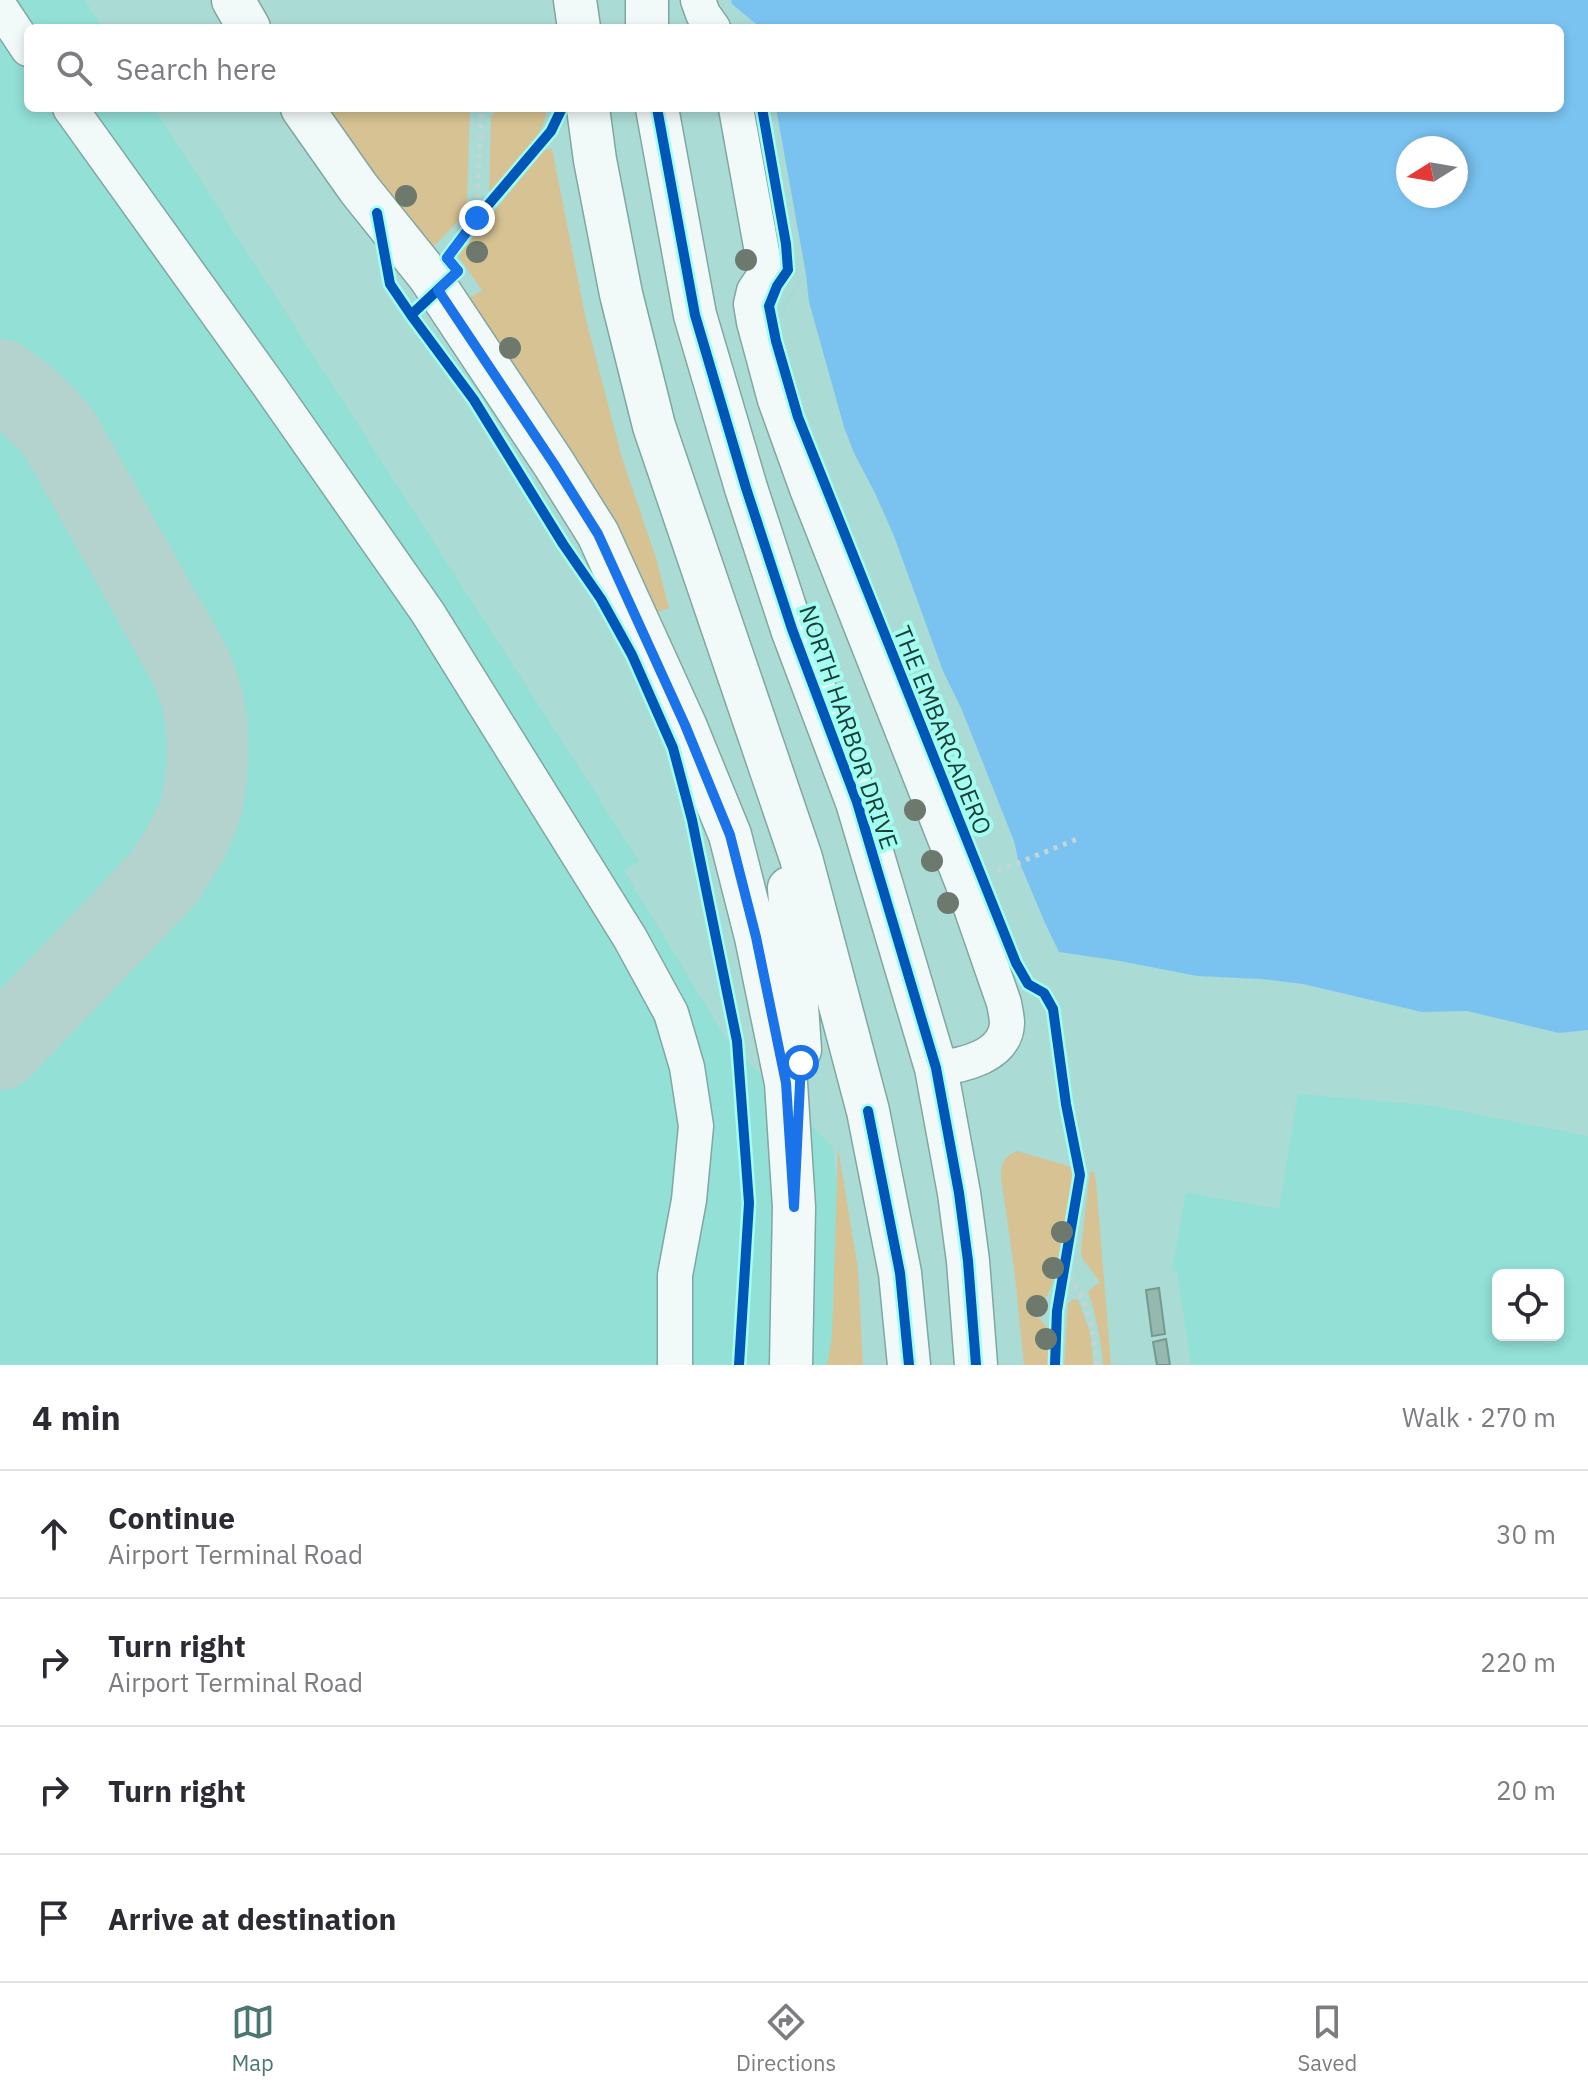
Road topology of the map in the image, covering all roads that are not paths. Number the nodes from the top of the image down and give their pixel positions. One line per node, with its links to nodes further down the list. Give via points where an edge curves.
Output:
1 (233, 0): 6 (main road)
2 (575, 0): 7 (main road)
3 (647, 0): 8 (main road)
4 (698, 0): 9 (lane)
5 (0, 7): 10 (lane)
6 (247, 24)
7 (578, 24)
8 (647, 24)
9 (710, 24)
10 (24, 43)
11 (73, 112): 19 (lane, via 428,613 671,1013 696,1126 675,1275)
12 (305, 112): 18 (main road, via 429,276 598,534 685,725 730,835 756,937 786,1083)
13 (589, 112): 16 (main road, via 621,294 654,426)
14 (658, 112): 17 (main road, NORTH HARBOR DRIVE, via 695,315 792,629 857,802)
15 (737, 112): 17 (lane, via 764,263 751,304 775,400 1004,1003 1007,1024 1002,1042 960,1067)
16 (783, 803): 18 (main road, via 801,1063); 21 (main road, via 868,1111 900,1273)
17 (936, 1068): 22 (main road, NORTH HARBOR DRIVE, via 967,1247)
18 (794, 1207): 20 (main road)
19 (675, 1365)
20 (791, 1365)
21 (909, 1365)
22 (976, 1365)

